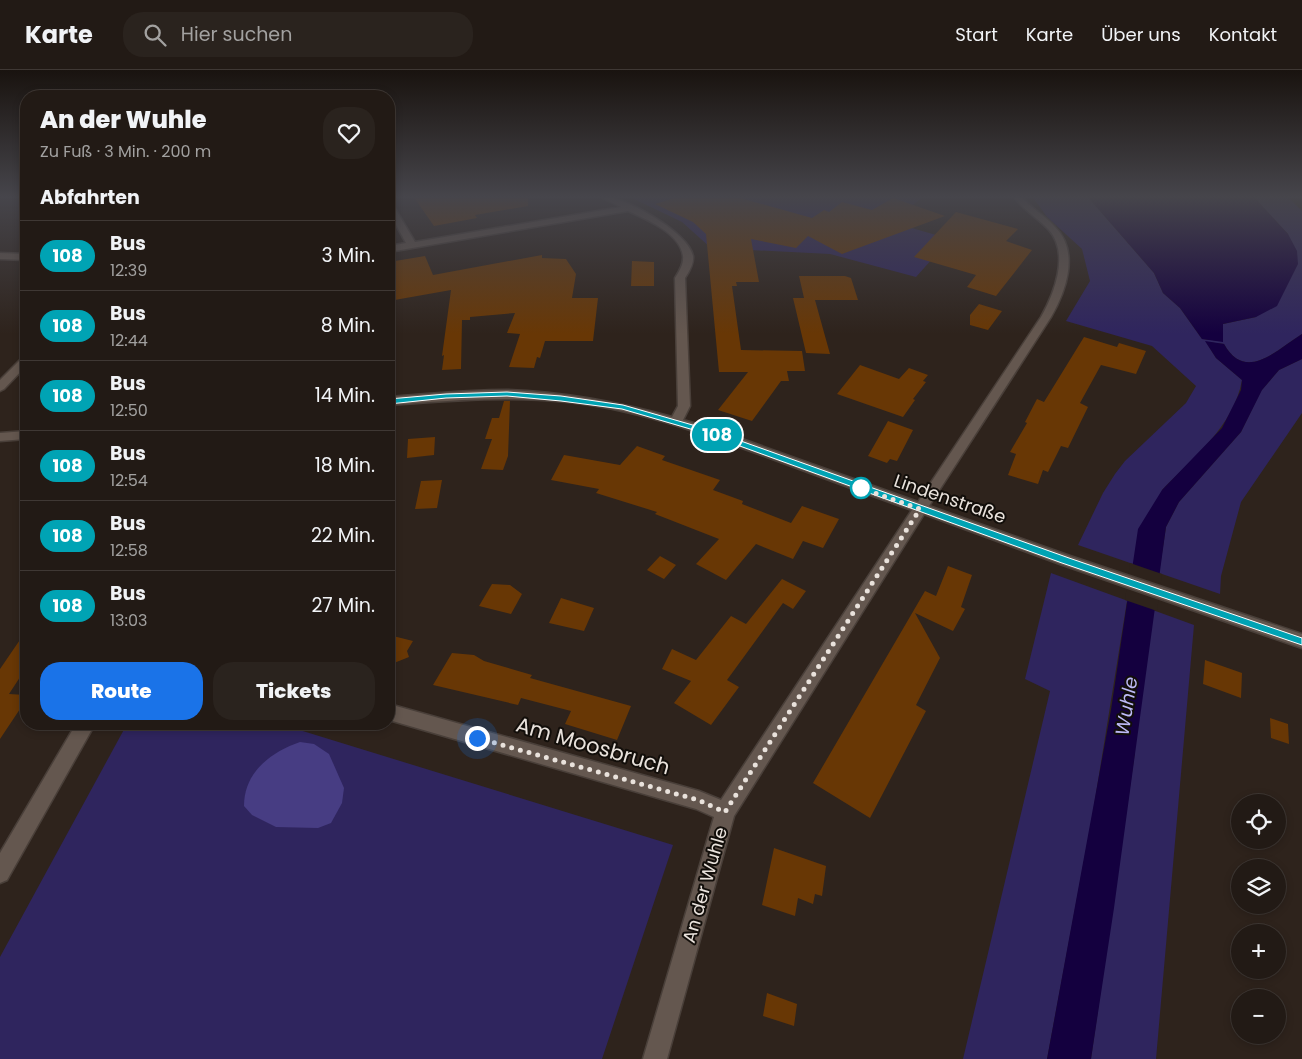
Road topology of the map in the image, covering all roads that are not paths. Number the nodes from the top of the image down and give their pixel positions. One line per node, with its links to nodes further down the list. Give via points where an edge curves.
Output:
1 (410, 242): 5 (street)
2 (435, 242): 5 (street)
3 (681, 242): 12 (street, via 688,255 688,264 680,278 684,406)
4 (1060, 242): 15 (street, An der Wuhle, via 1064,276 1046,317)
5 (412, 246): 6 (street)
6 (395, 248)
7 (0, 256): 8 (street)
8 (20, 257)
9 (20, 366): 10 (street)
10 (0, 387)
11 (395, 400): 12 (street, Lindenstraße, via 507,394 623,407)
12 (676, 421): 15 (street, Lindenstraße)
13 (20, 436): 14 (street)
14 (0, 438)
15 (920, 509): 16 (street, Lindenstraße); 19 (street, An der Wuhle)
16 (1302, 641)
17 (395, 714): 19 (street, Am Moosbruch, via 698,800)
18 (83, 730): 20 (street)
19 (725, 812): 21 (street, An der Wuhle)
20 (0, 873)
21 (655, 1059)

